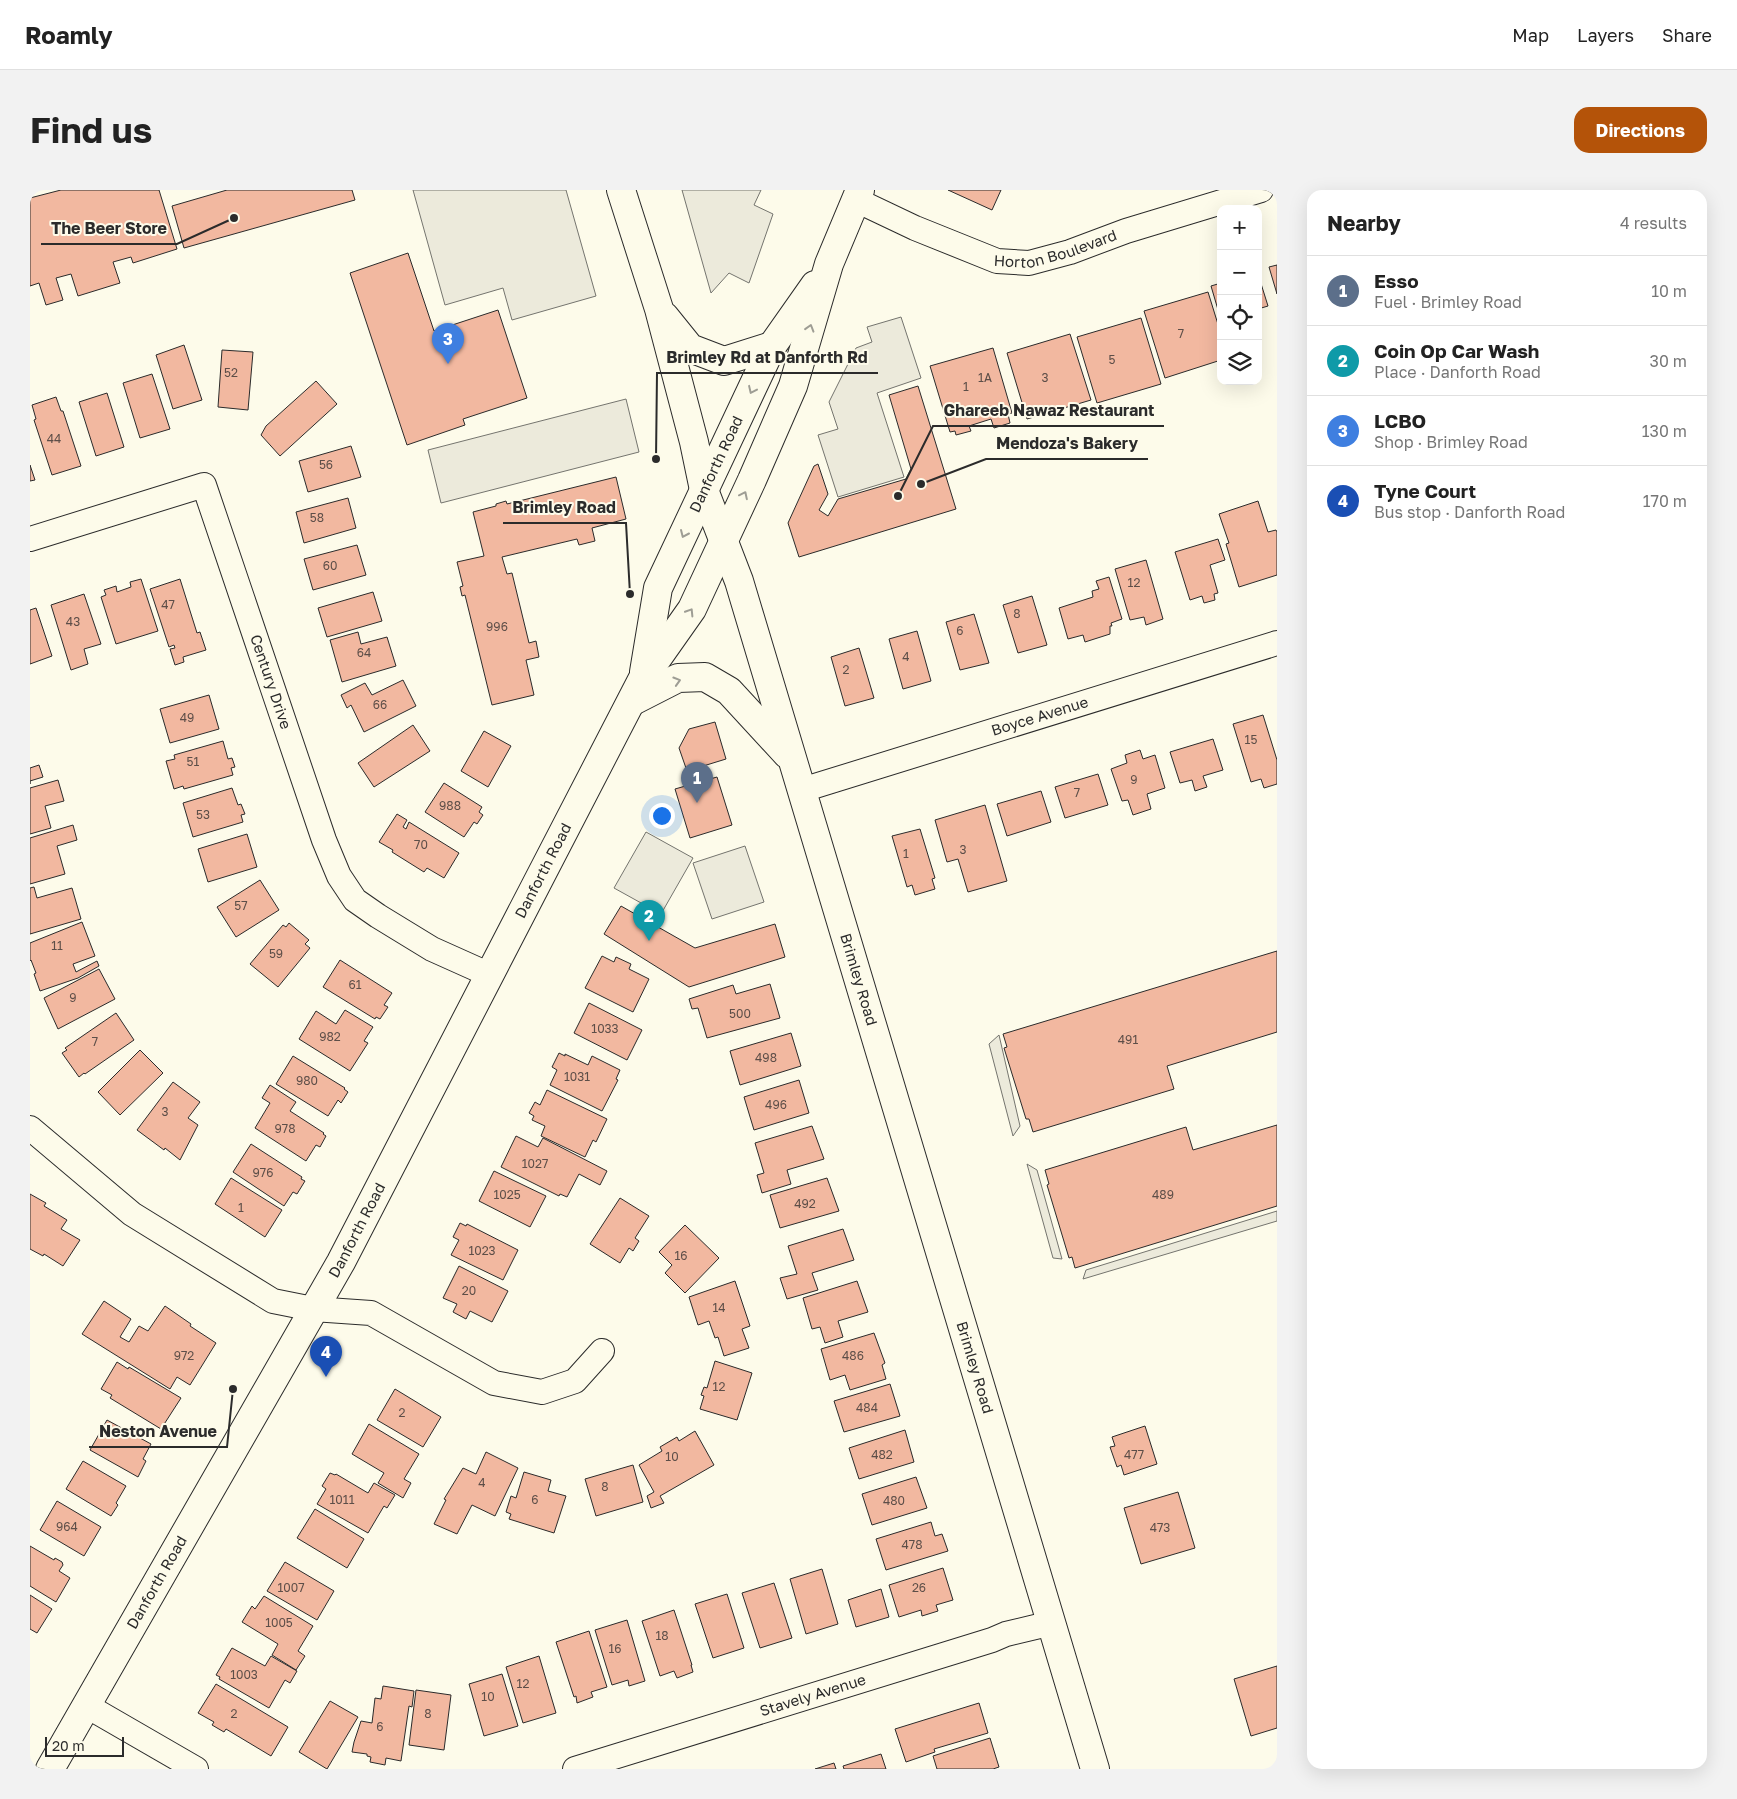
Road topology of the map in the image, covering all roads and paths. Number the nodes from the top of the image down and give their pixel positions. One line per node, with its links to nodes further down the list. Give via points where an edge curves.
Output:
1 (621, 190): 5 (main road, Brimley Road)
2 (1261, 190): 3 (street, Horton Boulevard, via 1029,263 997,261 915,228)
3 (858, 195): 4 (main road, Danforth Road)
4 (829, 264): 6 (main road, Danforth Road); 9 (main road, Danforth Road, one-way to 4, via 792,386)
5 (659, 309): 6 (main road, via 690,348 724,361); 7 (main road, Brimley Road)
6 (772, 346): 7 (main road, Danforth Road, one-way to 7)
7 (704, 490): 9 (main road, Brimley Road); 11 (main road, Danforth Road, one-way to 11, via 658,588)
8 (30, 539): 14 (street, Century Drive, via 204,485 339,876 354,900 378,916 432,949)
9 (723, 539): 11 (main road, Danforth Road, one-way to 9, via 692,609); 12 (main road, Brimley Road, via 739,581)
10 (1277, 643): 13 (street, Boyce Avenue)
11 (637, 691): 12 (main road, one-way to 12, via 678,678 705,677 729,691); 14 (main road, Danforth Road)
12 (793, 760): 13 (main road, Brimley Road)
13 (802, 790): 18 (main road, Brimley Road)
14 (490, 975): 16 (main road, Danforth Road)
15 (30, 1128): 16 (street, via 132,1214 273,1301)
16 (313, 1310): 17 (street, via 371,1313 494,1383 542,1392 575,1381); 19 (main road, Danforth Road)
17 (602, 1350)
18 (1052, 1623): 22 (street, Stavely Avenue, via 1006,1634); 23 (main road, Brimley Road)
19 (87, 1706): 20 (main road, Danforth Road); 21 (street)
20 (50, 1769)
21 (196, 1769)
22 (575, 1769)
23 (1095, 1769)

